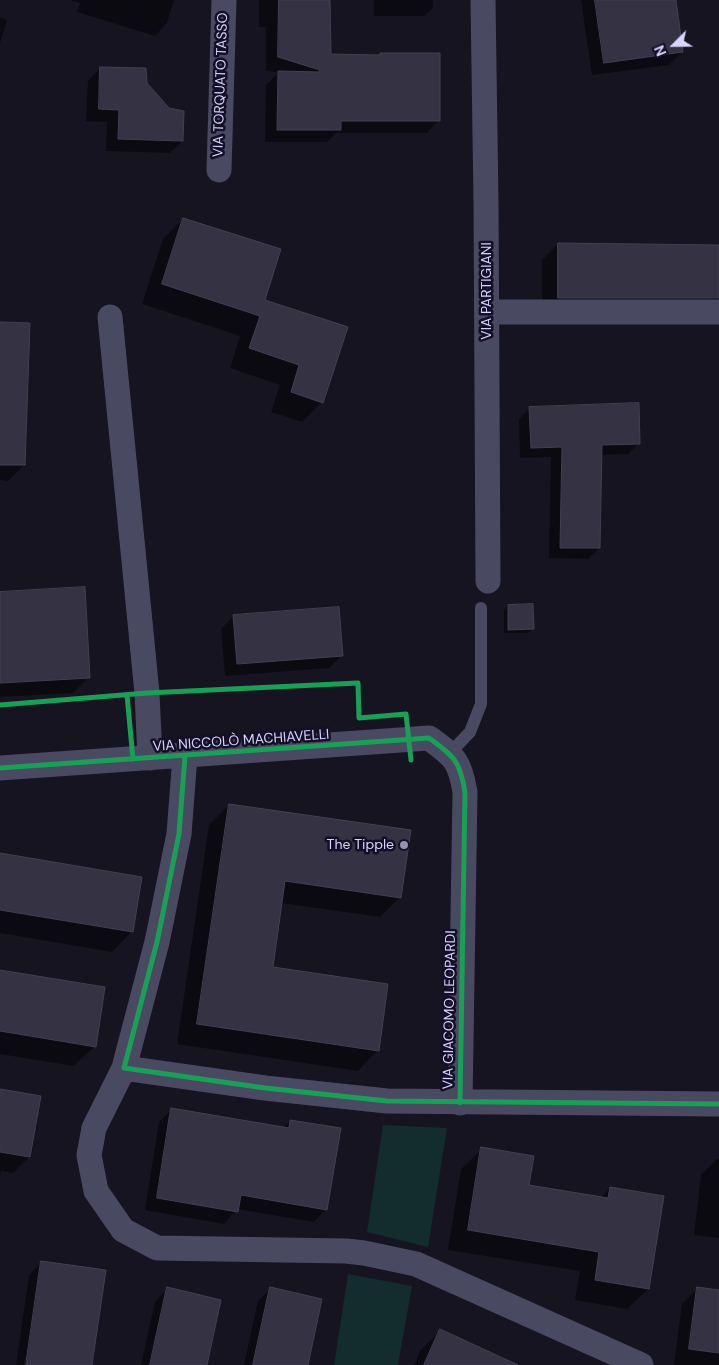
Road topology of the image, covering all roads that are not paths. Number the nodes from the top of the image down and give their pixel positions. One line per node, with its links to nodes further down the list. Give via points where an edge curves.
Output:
1 (224, 0): 3 (street, VIA TORQUATO TASSO)
2 (483, 0): 4 (street, VIA PARTIGIANI)
3 (219, 170)
4 (487, 312): 5 (street); 7 (street, VIA PARTIGIANI)
5 (719, 312)
6 (110, 317): 11 (street, via 147,693)
7 (488, 581)
8 (480, 608): 9 (lane, via 481,704 470,732)
9 (450, 753): 10 (street, VIA NICCOLÒ MACHIAVELLI, via 429,738); 14 (street, VIA GIACOMO LEOPARDI, via 461,771 465,792)
10 (185, 756): 11 (street, VIA NICCOLÒ MACHIAVELLI); 13 (street, via 179,834 157,942)
11 (150, 758): 12 (street, VIA NICCOLÒ MACHIAVELLI)
12 (0, 768)
13 (124, 1068): 14 (street, via 387,1101); 16 (street, via 94,1128 90,1156 96,1191 122,1230 157,1248 364,1253 416,1264)
14 (460, 1103): 15 (street, VIA GIACOMO LEOPARDI)
15 (719, 1104)
16 (641, 1365)

